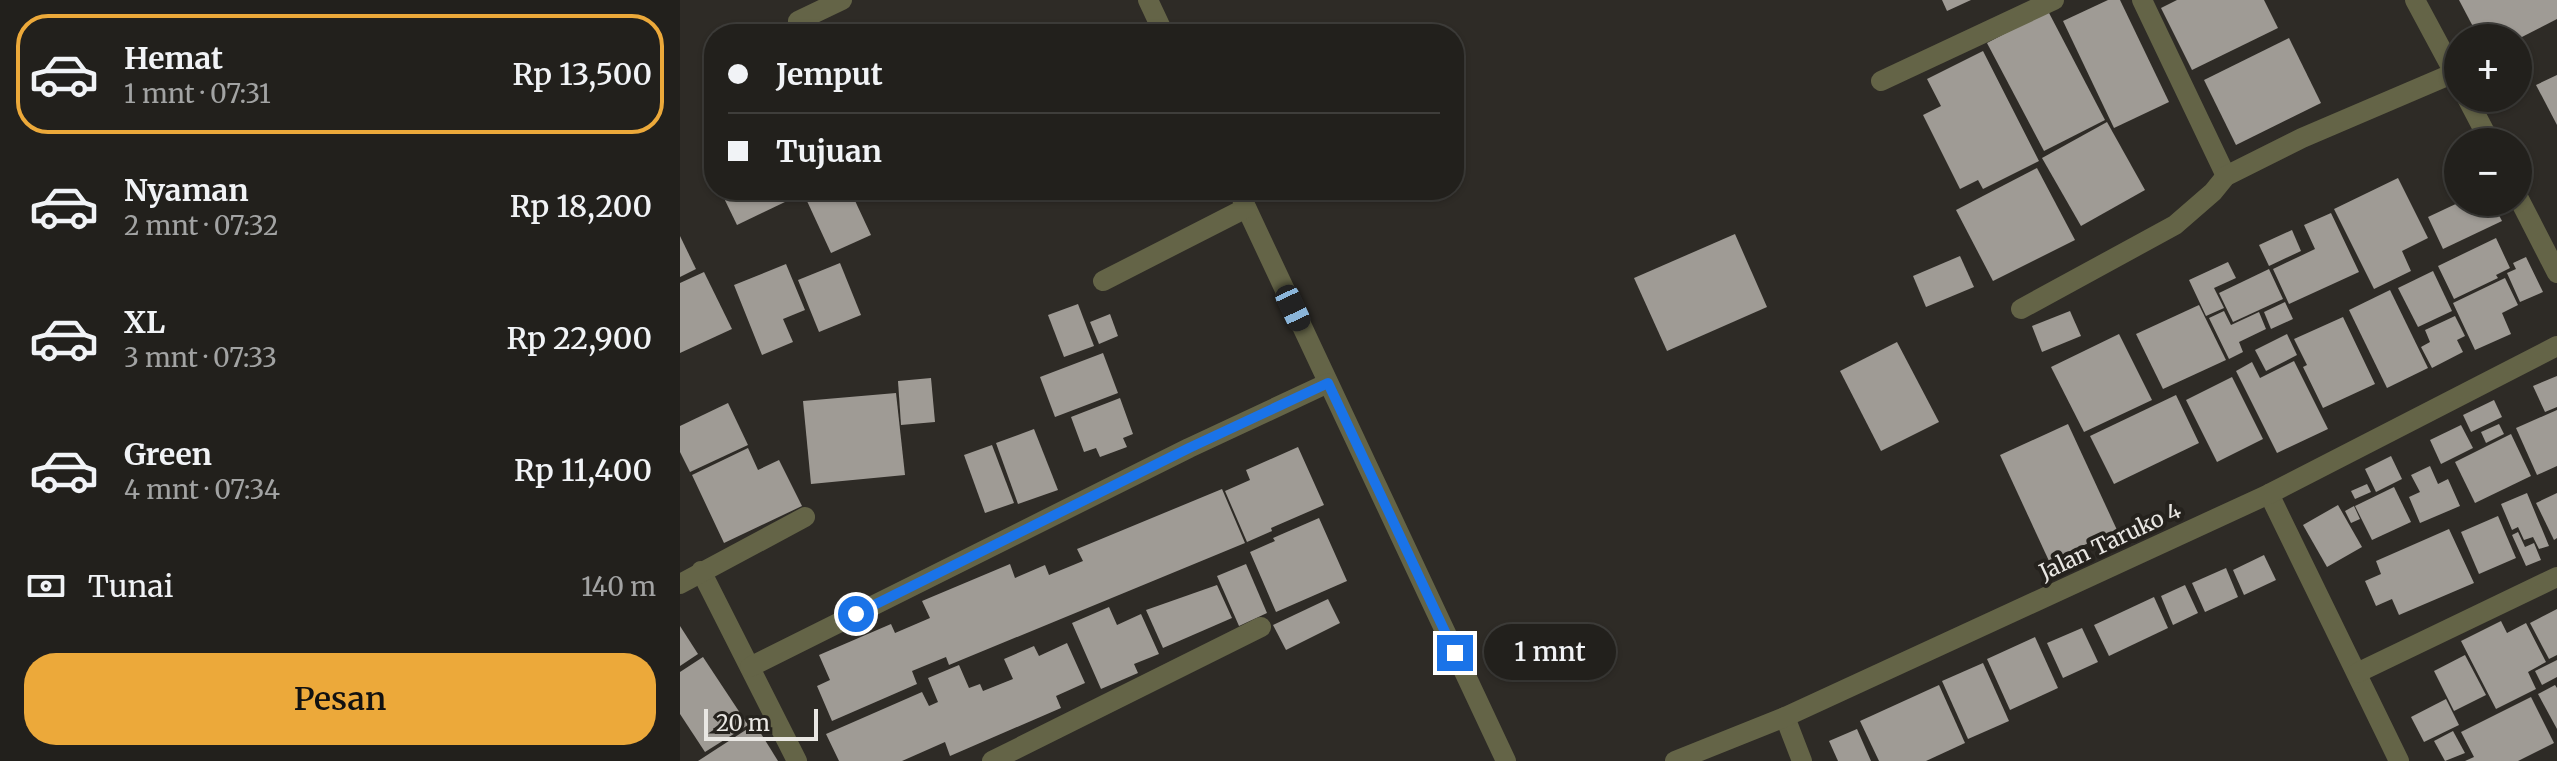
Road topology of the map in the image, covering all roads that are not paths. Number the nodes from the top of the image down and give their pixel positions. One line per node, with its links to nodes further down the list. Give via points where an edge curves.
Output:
1 (842, 0): 6 (street)
2 (1148, 0): 7 (street)
3 (2054, 0): 9 (street)
4 (2142, 0): 11 (street)
5 (2415, 0): 8 (street)
6 (799, 24)
7 (1159, 24)
8 (2444, 54)
9 (1881, 81)
10 (2444, 81): 11 (street, via 2302,138)
11 (2226, 176): 17 (street, via 2175,225)
12 (1240, 200): 16 (street)
13 (1242, 200): 19 (street)
14 (2528, 216): 15 (street)
15 (2557, 273)
16 (1103, 281)
17 (2021, 309)
18 (2557, 346): 20 (street, Jalan Taruko 4)
19 (1328, 383): 26 (street); 31 (street)
20 (2269, 494): 27 (street); 28 (street, Jalan Taruko 4)
21 (805, 517): 22 (street)
22 (701, 571): 24 (street); 26 (street)
23 (2557, 577): 27 (street)
24 (680, 584)
25 (1261, 627): 30 (street)
26 (750, 667): 29 (street)
27 (2357, 673): 34 (street)
28 (1785, 717): 32 (street, Jalan Taruko 4); 33 (street)
29 (797, 761)
30 (992, 761)
31 (1506, 761)
32 (1675, 761)
33 (1802, 761)
34 (2399, 761)

